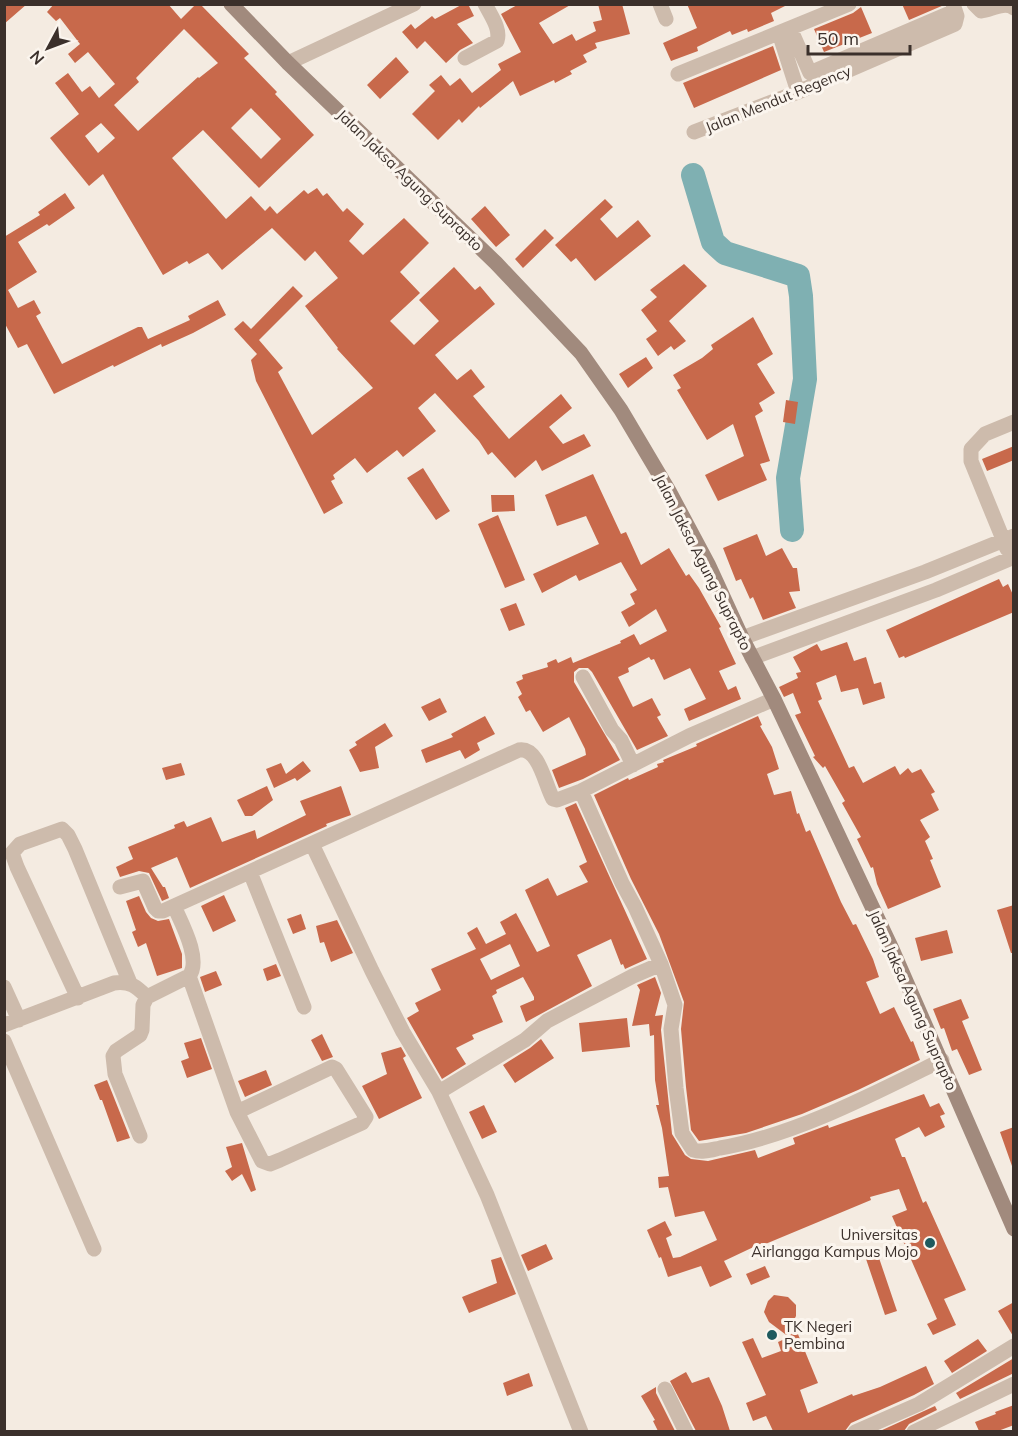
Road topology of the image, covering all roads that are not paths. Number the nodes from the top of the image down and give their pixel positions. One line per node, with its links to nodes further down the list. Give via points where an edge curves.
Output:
1 (231, 4): 12 (main road, Jalan Jaksa Agung Suprapto)
2 (414, 4): 12 (street)
3 (485, 4): 11 (street, via 499,37)
4 (660, 4): 9 (street)
5 (849, 4): 10 (street)
6 (974, 4): 8 (street, via 981,11 1002,5)
7 (954, 8): 13 (street, Jalan Mendut Regency); 15 (street, Jalan Mendut Regency, via 955,24)
8 (1014, 8)
9 (666, 19)
10 (784, 31): 13 (street, Jalan Mendut Regency); 14 (street); 15 (street)
11 (465, 58)
12 (288, 63): 22 (main road, Jalan Jaksa Agung Suprapto, via 496,263 581,353 621,410 669,491)
13 (809, 73): 15 (street)
14 (678, 74)
15 (796, 86): 16 (street, Jalan Mendut Regency)
16 (694, 132)
17 (1014, 422): 18 (street, via 985,434 971,449 971,461)
18 (1009, 538): 19 (street); 20 (street)
19 (1012, 558): 21 (street)
20 (835, 605): 21 (street); 22 (street)
21 (842, 625): 23 (street)
22 (742, 638): 23 (main road, Jalan Jaksa Agung Suprapto)
23 (752, 658): 25 (main road, Jalan Jaksa Agung Suprapto)
24 (583, 677): 26 (street)
25 (774, 699): 26 (street); 41 (main road, Jalan Jaksa Agung Suprapto)
26 (633, 765): 27 (street)
27 (581, 791): 28 (street, via 552,799 536,760 524,749); 32 (street)
28 (312, 844): 29 (street); 42 (street, via 393,1012)
29 (250, 872): 31 (street); 38 (street)
30 (120, 887): 31 (street, via 142,880 158,911)
31 (174, 906): 33 (street, via 191,948 193,965)
32 (661, 964): 41 (street, via 675,1005 671,1029 682,1133 693,1150 740,1145 786,1130 858,1101); 42 (street, via 547,1021 525,1040)
33 (189, 976): 36 (street); 43 (street)
34 (130, 983): 36 (street); 37 (street, via 114,983); 37 (street, via 68,835 62,829 54,831 20,844 12,852)
35 (4, 987): 39 (street)
36 (147, 997): 44 (street, via 140,1035 112,1056 115,1074)
37 (78, 998): 39 (street)
38 (304, 1007)
39 (12, 1023)
40 (4, 1041): 47 (street)
41 (942, 1060): 45 (main road, Jalan Jaksa Agung Suprapto)
42 (439, 1092): 51 (street, via 491,1204)
43 (237, 1112): 43 (street, via 266,1164 362,1123 366,1117 332,1067)
44 (140, 1136)
45 (1009, 1205): 46 (main road, Jalan Jaksa Agung Suprapto)
46 (1014, 1229)
47 (94, 1249)
48 (1014, 1346): 53 (street, via 919,1404)
49 (1013, 1386): 54 (street)
50 (664, 1389): 52 (street)
51 (581, 1431)
52 (686, 1431)
53 (855, 1431)
54 (914, 1431)

